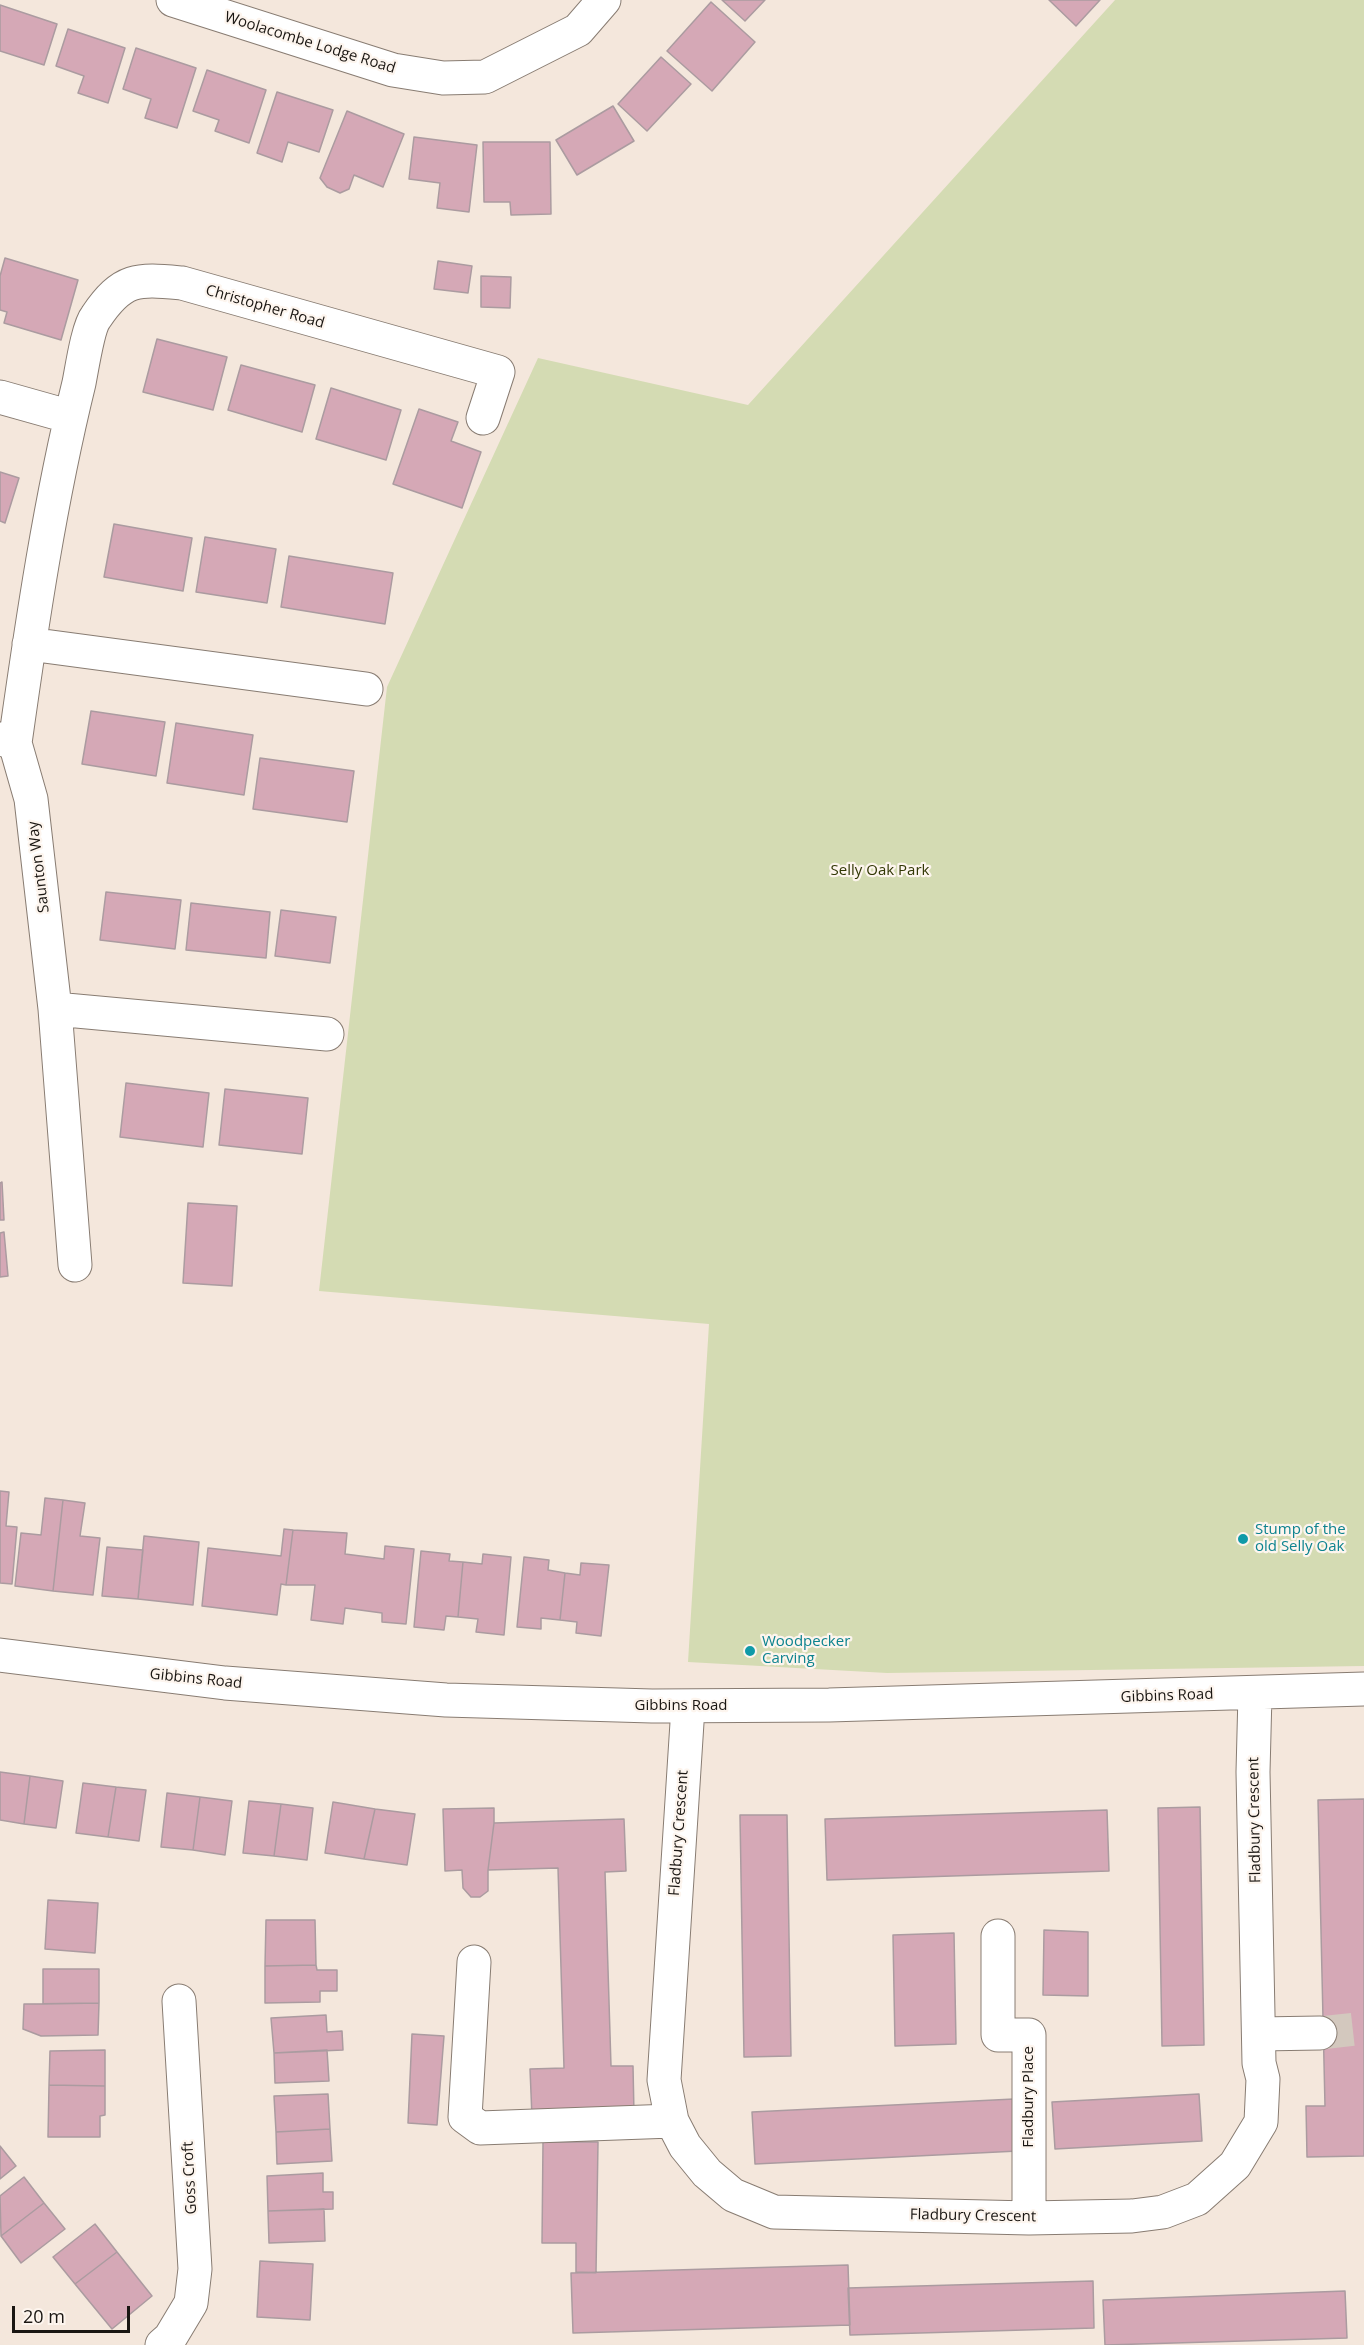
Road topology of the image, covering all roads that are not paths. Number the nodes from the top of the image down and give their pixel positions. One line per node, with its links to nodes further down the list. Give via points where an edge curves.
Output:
1 (173, 0): 2 (street, Woolacombe Lodge Road, via 393,70 443,78 485,77 578,30)
2 (604, 0)
3 (0, 397): 4 (street)
4 (71, 417): 5 (street, Christopher Road, via 94,318 122,287 143,280 182,283 498,372); 6 (street, Christopher Road)
5 (483, 418)
6 (28, 644): 7 (street); 8 (street, Christopher Road)
7 (366, 689)
8 (7, 741): 9 (street, Saunton Way, via 31,798)
9 (55, 1009): 10 (street); 11 (street, Saunton Way)
10 (327, 1034)
11 (75, 1265)
12 (0, 1655): 15 (street, Gibbins Road, via 225,1683 446,1700)
13 (1364, 1689): 14 (street, Gibbins Road)
14 (1255, 1694): 15 (street, Gibbins Road); 20 (street, Fladbury Crescent)
15 (688, 1707): 21 (street, Fladbury Crescent, via 664,2080)
16 (998, 1935): 22 (street, Fladbury Place, via 998,2035 1029,2035)
17 (474, 1962): 21 (street, via 465,2117 480,2128)
18 (179, 2001): 23 (street, Goss Croft, via 195,2269 191,2303)
19 (1320, 2033): 20 (street)
20 (1259, 2034): 22 (street, Fladbury Crescent, via 1261,2122 1234,2165 1197,2199 1163,2212 1132,2216)
21 (672, 2121): 22 (street, Fladbury Crescent, via 685,2146 707,2173 733,2194 774,2212)
22 (1029, 2218)
23 (162, 2345)

